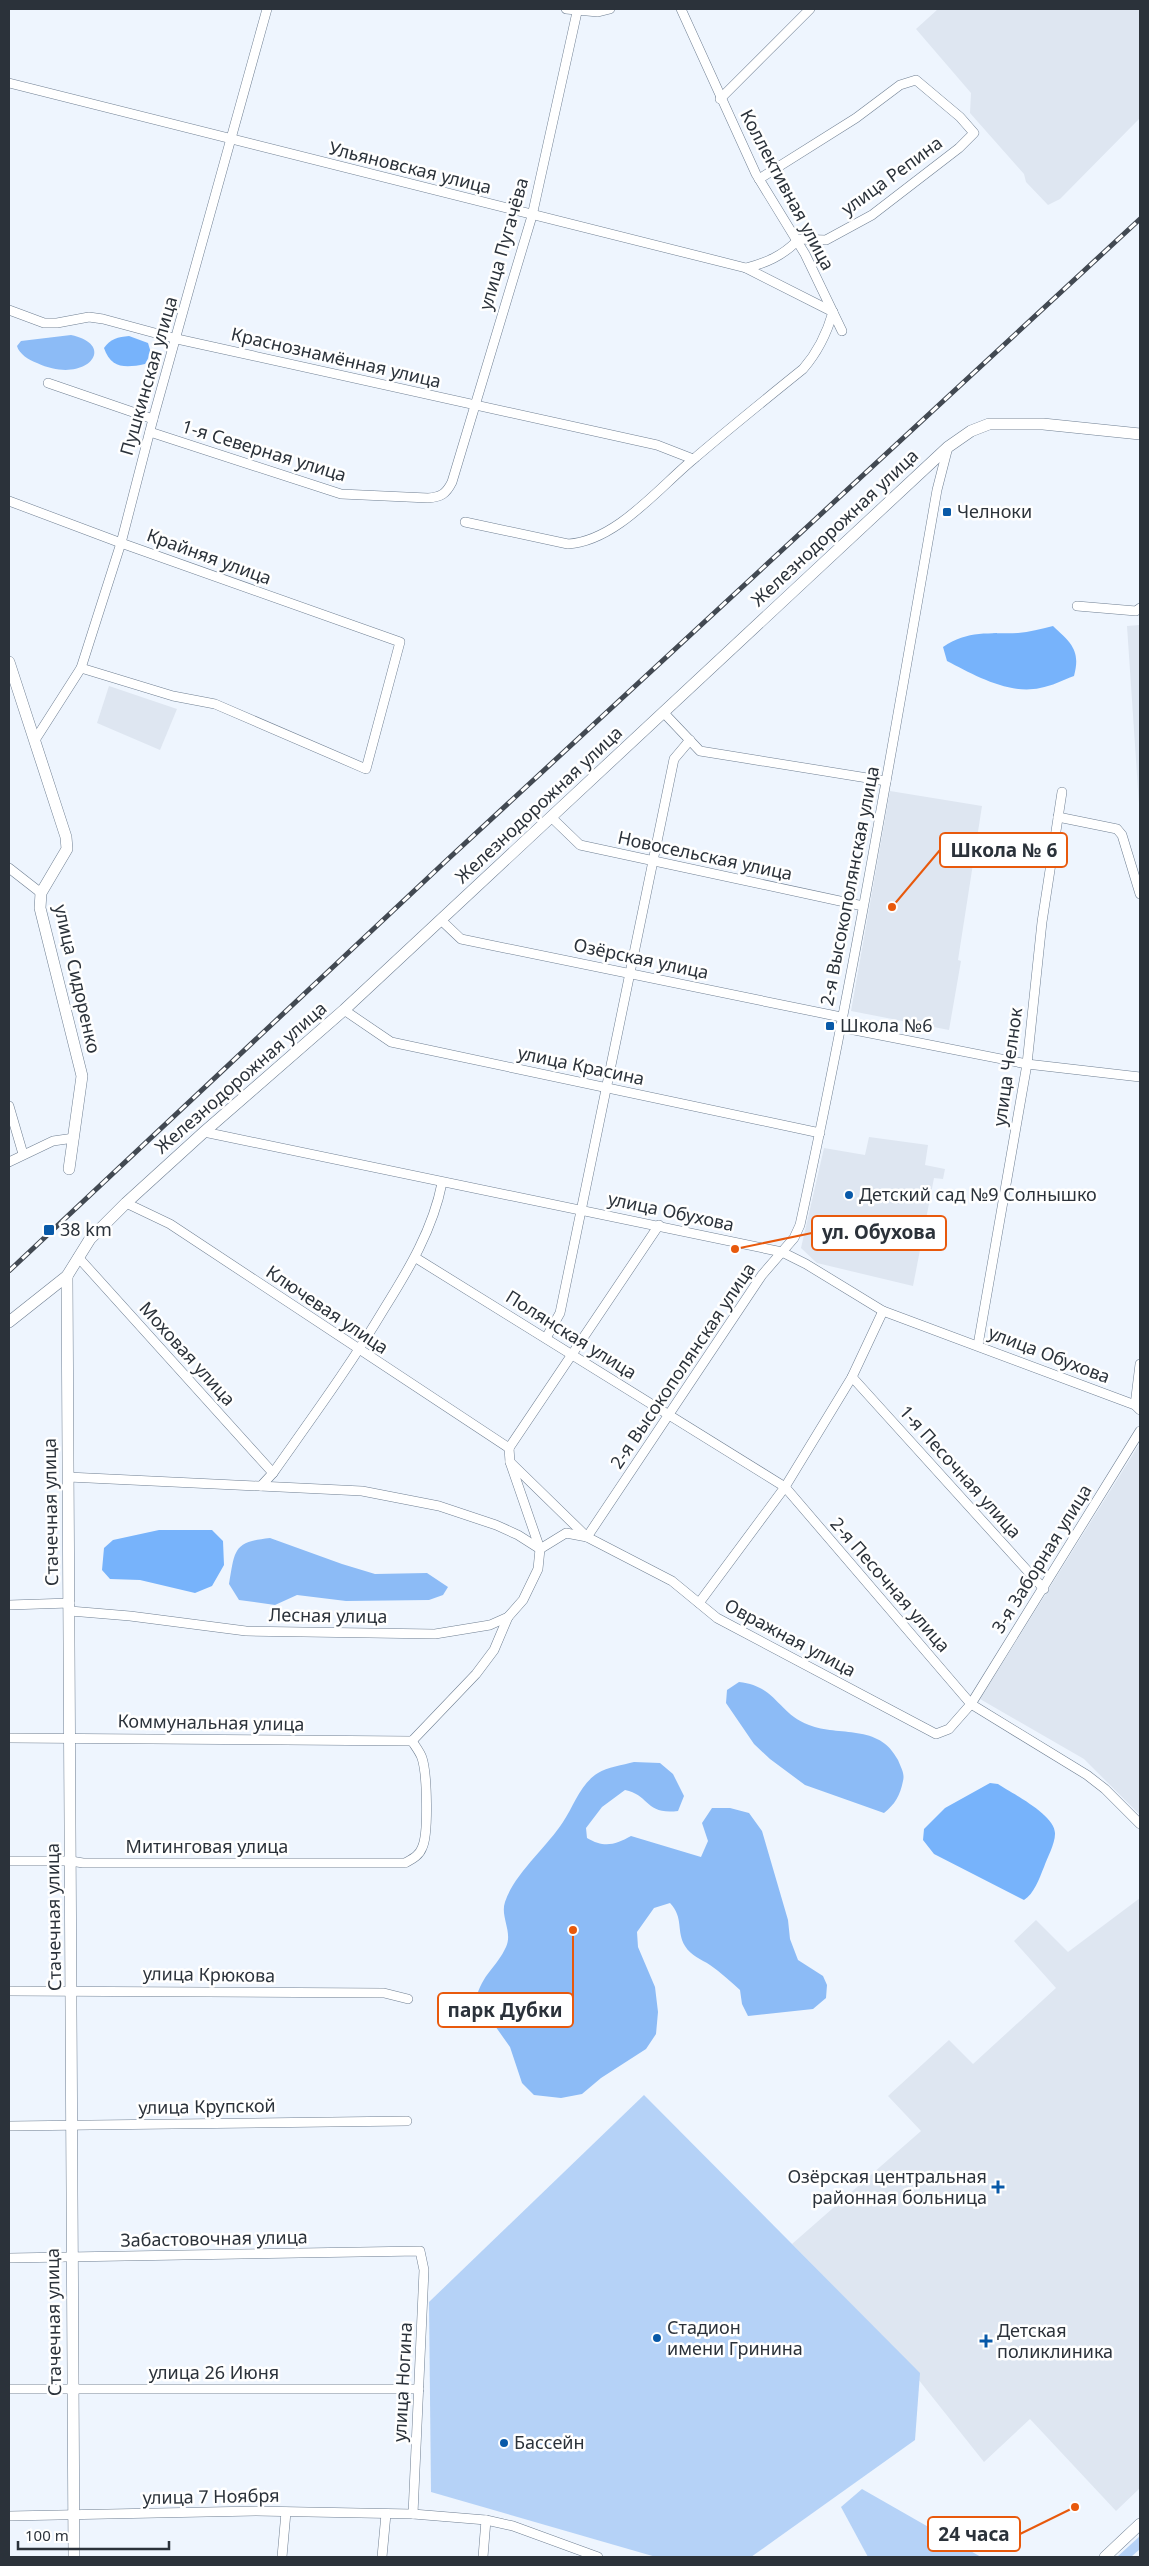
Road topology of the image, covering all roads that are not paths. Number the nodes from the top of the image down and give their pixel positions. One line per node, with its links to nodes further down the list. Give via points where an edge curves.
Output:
1 (268, 9): 9 (street, Пушкинская улица)
2 (566, 9): 6 (street)
3 (610, 9): 6 (street)
4 (681, 9): 8 (street, Коллективная улица)
5 (810, 9): 8 (street)
6 (577, 12): 11 (street, улица Пугачёва)
7 (9, 83): 9 (street, Ульяновская улица)
8 (720, 99): 10 (street, Коллективная улица)
9 (231, 140): 11 (street, Ульяновская улица); 17 (street, Пушкинская улица)
10 (759, 179): 12 (street, Коллективная улица); 12 (street, улица Репина, via 856,118 900,85 916,80 974,133 872,215 826,240)
11 (532, 216): 13 (street, Ульяновская улица); 19 (street, улица Пугачёва)
12 (796, 240): 13 (street, Ульяновская улица, via 788,250 769,262); 15 (street, Коллективная улица)
13 (746, 268): 15 (street)
14 (9, 310): 17 (street, Краснознамённая улица, via 44,322 89,317 103,319)
15 (833, 312): 16 (street, Коллективная улица); 24 (street, via 829,328 803,370)
16 (842, 331)
17 (177, 339): 19 (street, Краснознамённая улица); 20 (street, Пушкинская улица)
18 (48, 383): 20 (street)
19 (473, 406): 24 (street, Краснознамённая улица, via 657,445); 25 (street, улица Пугачёва)
20 (153, 419): 21 (street, Пушкинская улица)
21 (150, 432): 25 (street, 1-я Северная улица, via 341,494 433,497 446,493); 28 (street, Пушкинская улица)
22 (1140, 434): 23 (street, Железнодорожная улица, via 1043,424 989,424)
23 (948, 446): 33 (street, Железнодорожная улица); 36 (street, 2-я Высокополянская улица, via 937,490)
24 (693, 459): 27 (street, via 637,511 595,538 581,543 568,544)
25 (452, 482)
26 (9, 500): 28 (street, Крайняя улица)
27 (465, 522)
28 (121, 543): 32 (street, Пушкинская улица); 32 (street, Крайняя улица, via 400,642 366,769 215,704 173,696)
29 (1077, 606): 30 (street, via 1136,611)
30 (1140, 608)
31 (9, 662): 34 (street, улица Сидоренко)
32 (81, 668): 34 (street, Пушкинская улица)
33 (663, 712): 35 (street); 38 (street, Железнодорожная улица)
34 (35, 740): 42 (street, улица Сидоренко, via 67,849)
35 (690, 740): 36 (street, via 700,751); 40 (street, via 674,759)
36 (886, 781): 44 (street, 2-я Высокополянская улица)
37 (1062, 792): 39 (street, улица Челнок)
38 (551, 817): 40 (street, Новосельская улица, via 580,845); 45 (street, Железнодорожная улица)
39 (1058, 817): 43 (street, via 1117,829 1122,835); 50 (street, улица Челнок)
40 (652, 862): 44 (street, Новосельская улица); 46 (street)
41 (9, 868): 42 (street)
42 (41, 892): 56 (street, улица Сидоренко, via 40,908 82,1076)
43 (1140, 894)
44 (863, 906): 48 (street, 2-я Высокополянская улица)
45 (442, 920): 46 (street, Озёрская улица, via 461,939); 47 (street, Железнодорожная улица)
46 (630, 974): 48 (street, Озёрская улица); 52 (street)
47 (344, 1010): 52 (street, улица Красина, via 390,1042); 54 (street, Железнодорожная улица)
48 (841, 1017): 49 (street, 2-я Высокополянская улица)
49 (839, 1027): 50 (street); 55 (street, 2-я Высокополянская улица)
50 (1026, 1064): 51 (street); 71 (street, улица Челнок)
51 (1140, 1077)
52 (607, 1088): 55 (street, улица Красина); 62 (street)
53 (9, 1106): 57 (street)
54 (204, 1132): 60 (street, улица Обухова); 61 (street, Железнодорожная улица)
55 (820, 1133): 64 (street, 2-я Высокополянская улица, via 800,1225)
56 (74, 1138): 57 (street, via 53,1141); 59 (street, улица Сидоренко)
57 (23, 1154): 58 (street)
58 (9, 1162)
59 (70, 1168)
60 (442, 1183): 62 (street, улица Обухова); 66 (street)
61 (126, 1203): 65 (street, Железнодорожная улица, via 90,1238); 72 (street, Ключевая улица, via 170,1224)
62 (582, 1210): 63 (street, улица Обухова); 70 (street, via 560,1313)
63 (658, 1225): 64 (street, улица Обухова); 73 (street)
64 (782, 1252): 68 (street, улица Обухова); 77 (street, 2-я Высокополянская улица, via 762,1275)
65 (78, 1257): 67 (street, Железнодорожная улица); 81 (street, Моховая улица)
66 (416, 1258): 70 (street, Полянская улица); 72 (street)
67 (67, 1276): 69 (street, Железнодорожная улица); 82 (street, Стачечная улица)
68 (883, 1311): 71 (street, улица Обухова); 75 (street)
69 (9, 1322)
70 (546, 1338): 73 (street, Полянская улица)
71 (978, 1345): 76 (street, улица Обухова)
72 (359, 1351): 79 (street, Ключевая улица); 81 (street)
73 (572, 1355): 77 (street, Полянская улица); 79 (street)
74 (1140, 1364): 76 (street)
75 (852, 1378): 84 (street); 87 (street, 1-я Песочная улица)
76 (1138, 1407)
77 (670, 1415): 84 (street, Полянская улица); 85 (street, 2-я Высокополянская улица)
78 (1140, 1431): 87 (street, 3-я Заборная улица)
79 (509, 1448): 80 (street, Лесная улица)
80 (510, 1462): 85 (street); 86 (street, Лесная улица)
81 (274, 1473): 83 (street)
82 (68, 1477): 83 (street); 90 (street, Стачечная улица)
83 (261, 1486): 86 (street, via 362,1491 439,1506 496,1525)
84 (785, 1487): 88 (street); 92 (street, 2-я Песочная улица)
85 (587, 1537): 86 (street, Овражная улица, via 566,1533); 88 (street, Овражная улица, via 672,1581)
86 (540, 1549): 91 (street, Лесная улица, via 538,1570 523,1600)
87 (1044, 1589): 92 (street, 3-я Заборная улица)
88 (699, 1603): 92 (street, Овражная улица, via 716,1618 936,1734 949,1729)
89 (9, 1605): 90 (street, Лесная улица)
90 (70, 1607): 91 (street, Лесная улица, via 246,1631 434,1634 490,1625); 94 (street, Стачечная улица)
91 (508, 1616): 95 (street, via 494,1650 476,1674)
92 (971, 1704): 96 (street, 2-я Песочная улица, via 1087,1775)
93 (9, 1738): 94 (street, Коммунальная улица)
94 (69, 1738): 95 (street, Коммунальная улица); 98 (street, Стачечная улица)
95 (412, 1741): 98 (street, Митинговая улица, via 422,1758 425,1777 425,1836 416,1857 405,1863)
96 (1140, 1824)
97 (9, 1861): 98 (street, Митинговая улица)
98 (71, 1861): 99 (street, Стачечная улица)
99 (72, 1990): 100 (street, улица Крюкова); 101 (street, улица Крюкова, via 384,1993); 103 (street, Стачечная улица)
100 (9, 1992)
101 (408, 2000)
102 (406, 2121): 103 (street, улица Крупской)
103 (73, 2125): 104 (street, улица Крупской); 107 (street, Стачечная улица)
104 (9, 2126)
105 (420, 2251): 107 (street, Забастовочная улица); 110 (street, улица Ногина, via 424,2270)
106 (9, 2258): 107 (street, Забастовочная улица)
107 (71, 2258): 109 (street, Стачечная улица)
108 (9, 2389): 109 (street, улица 26 Июня)
109 (73, 2389): 110 (street, улица 26 Июня); 115 (street, Стачечная улица)
110 (419, 2389): 113 (street, улица Ногина)
111 (286, 2512): 112 (street, улица 7 Ноября); 115 (street, улица 7 Ноября); 119 (street)
112 (386, 2514): 113 (street, улица 7 Ноября); 120 (street)
113 (413, 2514): 116 (street, улица 7 Ноября)
114 (9, 2516): 115 (street, улица 7 Ноября)
115 (73, 2516): 118 (street, Стачечная улица)
116 (486, 2520): 121 (street); 122 (street, улица 7 Ноября, via 539,2534)
117 (1140, 2524): 123 (street)
118 (74, 2557)
119 (282, 2557)
120 (382, 2557)
121 (483, 2557)
122 (598, 2557)
123 (1105, 2557)

